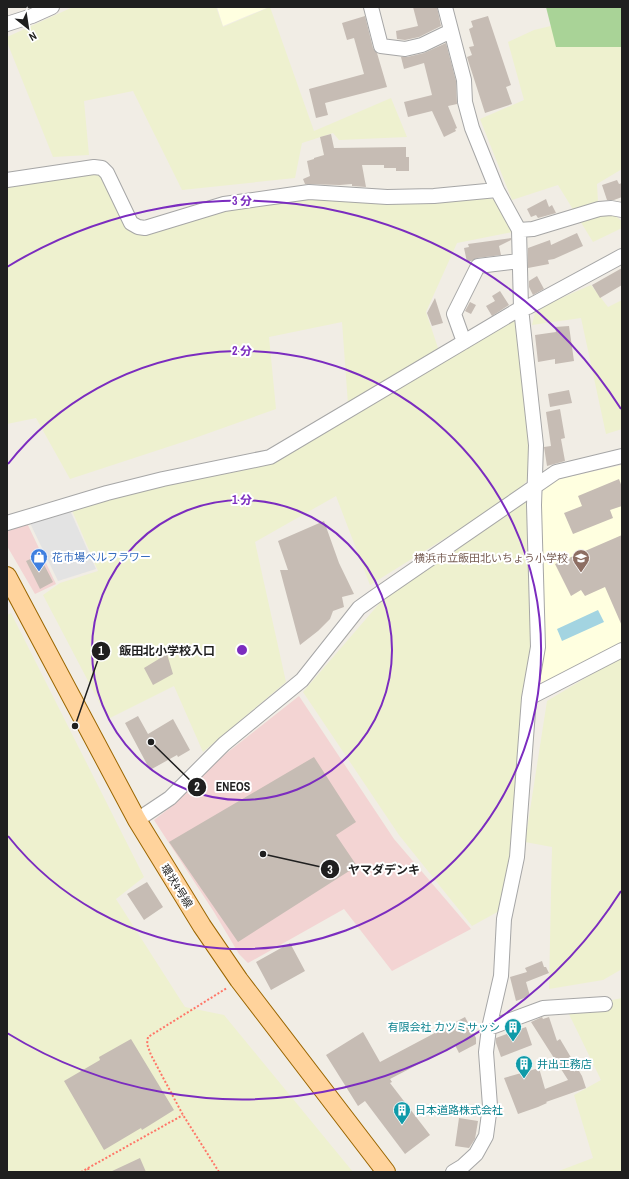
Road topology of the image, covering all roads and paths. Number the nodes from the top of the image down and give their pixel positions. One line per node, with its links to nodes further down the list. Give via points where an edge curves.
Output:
1 (52, 7): 4 (street)
2 (371, 7): 5 (street, via 381,46 405,49 422,45)
3 (445, 7): 5 (street)
4 (7, 24)
5 (451, 31): 7 (street, via 464,80 464,102)
6 (7, 180): 7 (street, via 102,168 107,173 131,223 145,228 224,204 309,192 387,197)
7 (497, 190): 9 (street)
8 (622, 210): 9 (street, via 600,209 533,229)
9 (519, 230): 11 (street)
10 (622, 256): 12 (street, via 542,300)
11 (519, 261): 12 (street); 13 (street, via 478,266 454,314)
12 (521, 308): 13 (street); 15 (street, via 536,445)
13 (464, 342): 16 (street, via 270,457 107,493)
14 (622, 456): 15 (street, via 556,472)
15 (535, 486): 19 (street, via 538,647); 20 (street, via 359,608 302,680 224,744 170,798)
16 (7, 523)
17 (7, 576): 20 (main road, 環状4号線)
18 (622, 650): 19 (street)
19 (529, 698): 23 (street, via 517,857 504,919 502,976)
20 (137, 820): 21 (main road, 環状4号線, via 202,926)
21 (240, 980): 24 (path, via 148,1037 147,1044 151,1055); 29 (main road, 環状4号線)
22 (605, 1004): 23 (street, via 543,1008)
23 (489, 1028): 30 (street, via 486,1052 490,1106 486,1136 476,1154)
24 (182, 1115): 25 (path); 28 (path)
25 (88, 1168): 26 (path); 27 (path)
26 (81, 1172)
27 (89, 1172)
28 (220, 1172)
29 (386, 1172)
30 (453, 1172)

